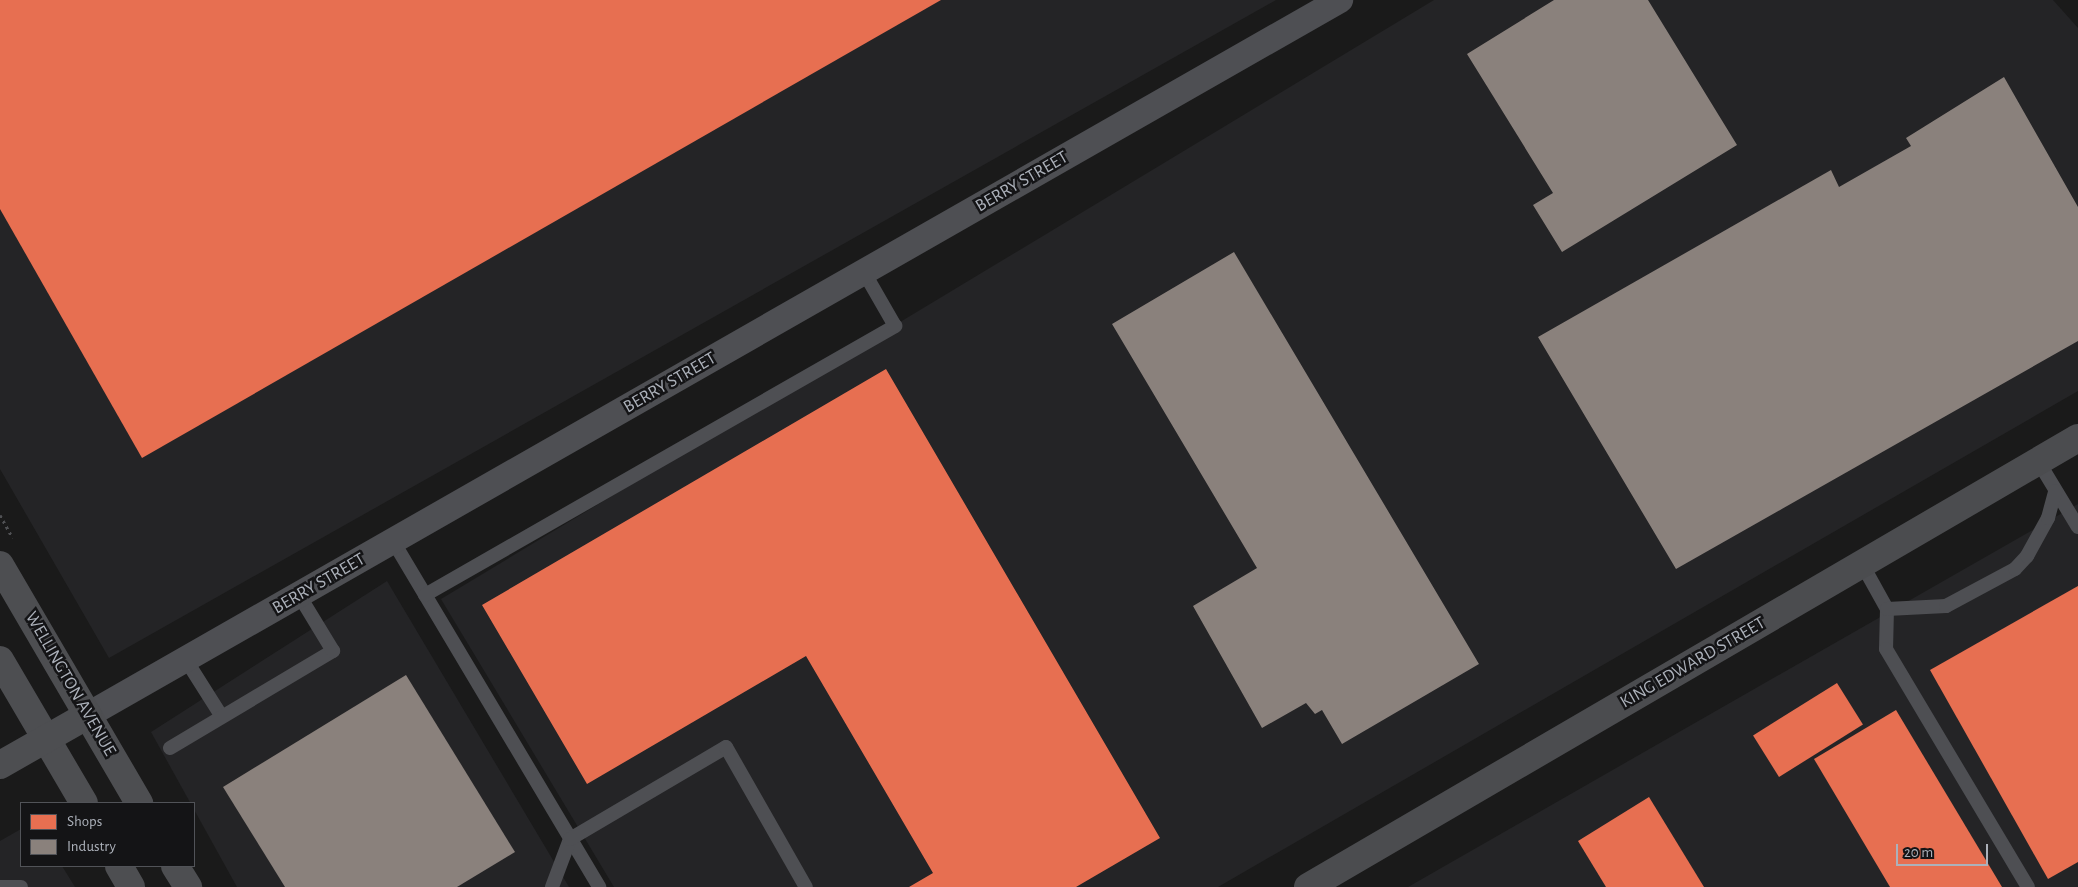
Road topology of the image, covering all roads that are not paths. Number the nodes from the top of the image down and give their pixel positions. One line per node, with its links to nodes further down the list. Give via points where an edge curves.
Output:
1 (1340, 0): 2 (street, BERRY STREET)
2 (864, 272): 7 (street, BERRY STREET); 11 (lane, via 895,326)
3 (2078, 438): 4 (main road, KING EDWARD STREET)
4 (2038, 461): 5 (lane); 8 (main road, KING EDWARD STREET)
5 (2055, 491): 6 (lane); 12 (lane, via 2048,518 2027,556 2015,569 1946,606)
6 (2078, 527)
7 (393, 541): 10 (street, BERRY STREET); 11 (lane)
8 (1862, 564): 12 (lane); 32 (main road, KING EDWARD STREET)
9 (0, 565): 15 (main road, WELLINGTON AVENUE)
10 (299, 595): 14 (street, BERRY STREET); 16 (lane, via 333,650)
11 (425, 595): 22 (lane)
12 (1887, 609): 33 (lane, via 1886,649)
13 (0, 660): 17 (main road)
14 (186, 660): 15 (street, BERRY STREET); 16 (lane)
15 (88, 715): 17 (main road, BERRY STREET); 21 (main road, WELLINGTON AVENUE)
16 (222, 717): 18 (lane)
17 (46, 739): 19 (main road, BERRY STREET); 20 (main road)
18 (170, 748)
19 (0, 765)
20 (83, 802)
21 (138, 802)
22 (570, 839): 29 (lane); 30 (lane); 31 (lane, via 726,747)
23 (120, 867): 27 (main road)
24 (176, 867): 28 (main road)
25 (0, 886): 26 (lane)
26 (22, 887)
27 (131, 887)
28 (188, 887)
29 (552, 887)
30 (599, 887)
31 (806, 887)
32 (1308, 887)
33 (2028, 887)

